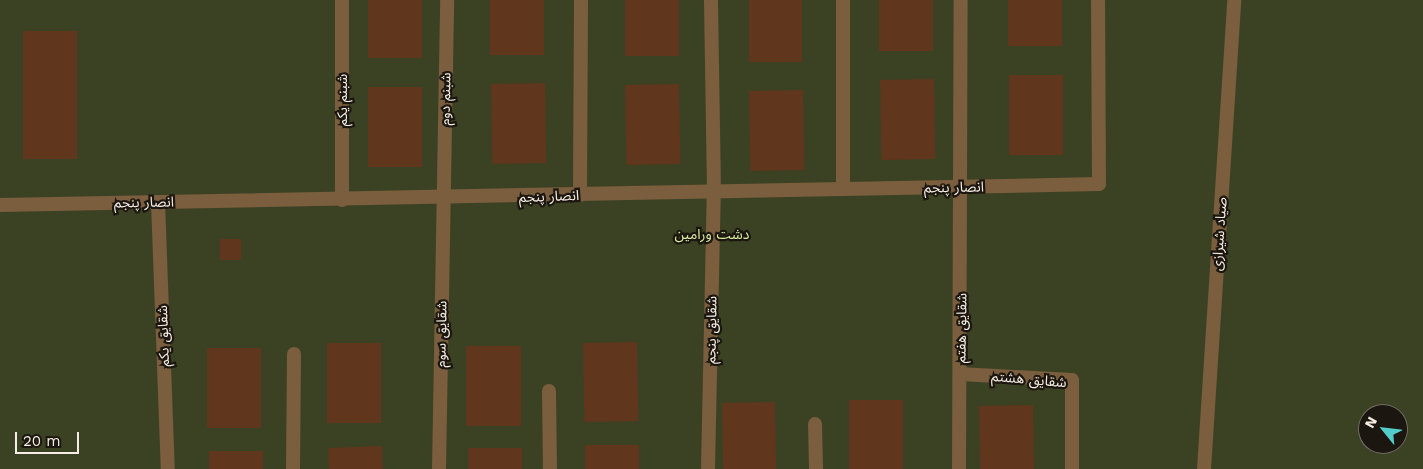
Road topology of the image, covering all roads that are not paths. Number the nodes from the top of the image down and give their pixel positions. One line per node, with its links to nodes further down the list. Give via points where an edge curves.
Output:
1 (342, 0): 14 (street, شبنم یکم)
2 (447, 0): 13 (street, شبنم دوم)
3 (581, 0): 12 (street)
4 (710, 0): 11 (street, شقایق پنجم)
5 (843, 0): 10 (street)
6 (962, 0): 9 (street, شقایق هفتم)
7 (1098, 0): 9 (street, انصار پنجم, via 1099,184)
8 (1234, 0): 29 (street, صیاد شیرازی)
9 (962, 187): 10 (street, انصار پنجم); 18 (street, شقایق هفتم)
10 (843, 189): 11 (street, انصار پنجم)
11 (714, 192): 12 (street, انصار پنجم); 25 (street, شقایق پنجم)
12 (580, 195): 13 (street, انصار پنجم)
13 (443, 199): 14 (street, انصار پنجم); 23 (street, شقایق سوم)
14 (342, 200): 15 (street, انصار پنجم)
15 (158, 202): 16 (street, انصار پنجم); 21 (street, شقایق یکم)
16 (0, 204)
17 (294, 354): 22 (street)
18 (960, 374): 27 (street, شقایق هفتم); 28 (street, شقایق هشتم, via 1072,380)
19 (549, 391): 24 (street)
20 (815, 424): 26 (street)
21 (168, 469)
22 (293, 469)
23 (439, 469)
24 (550, 469)
25 (708, 469)
26 (816, 469)
27 (959, 469)
28 (1072, 469)
29 (1204, 469)

